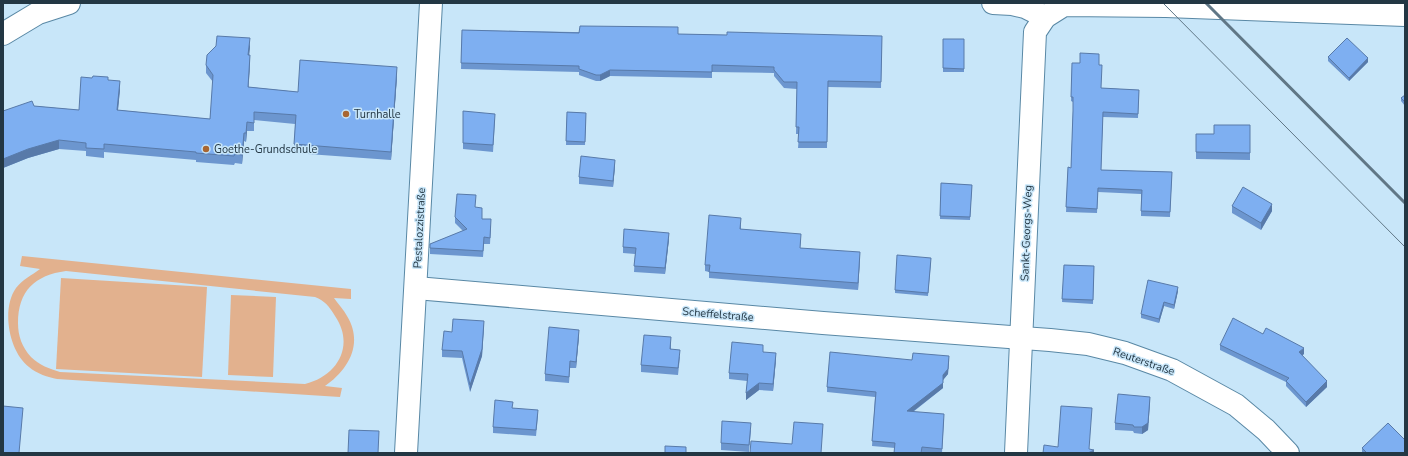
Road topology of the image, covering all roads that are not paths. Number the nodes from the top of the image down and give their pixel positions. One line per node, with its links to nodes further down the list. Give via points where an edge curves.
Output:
1 (69, 3): 6 (street, via 38,13)
2 (431, 3): 7 (street, Pestalozzistraße)
3 (992, 3): 5 (street, via 1025,7)
4 (1405, 15): 5 (street, via 1311,10 1064,5)
5 (1045, 17): 8 (street, Sankt-Georgs-Weg, via 1035,32)
6 (3, 34)
7 (416, 288): 8 (street, Scheffelstraße); 9 (street, Pestalozzistraße)
8 (1021, 339): 10 (street, Sankt-Georgs-Weg); 11 (street, Reuterstraße, via 1088,344 1125,353 1172,370 1236,405)
9 (406, 453)
10 (1016, 453)
11 (1288, 453)

